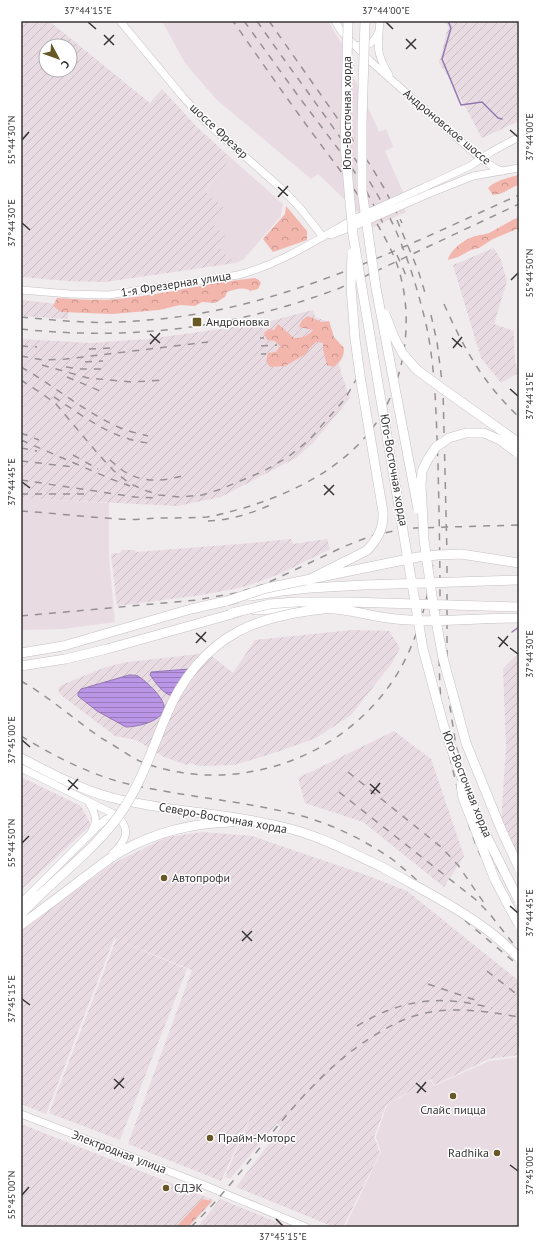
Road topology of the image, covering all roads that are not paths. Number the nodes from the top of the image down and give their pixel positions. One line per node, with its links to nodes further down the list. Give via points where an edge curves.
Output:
1 (120, 21): 15 (street, шоссе Фрезер, via 207,123 283,190)
2 (335, 21): 7 (street, Андроновское шоссе)
3 (348, 21): 14 (main road, Юго-Восточная хорда, bridge, via 345,146)
4 (365, 21): 16 (main road, Юго-Восточная хорда, bridge, via 362,191)
5 (380, 21): 6 (street)
6 (379, 30): 7 (street, via 375,39 367,44 359,45); 8 (street, via 378,54)
7 (350, 41): 8 (street, Андроновское шоссе)
8 (393, 82): 10 (street, Андроновское шоссе)
9 (519, 136): 10 (street)
10 (481, 159): 12 (street, Андроновское шоссе); 13 (street)
11 (519, 168): 12 (street)
12 (502, 171): 13 (street, via 473,176)
13 (427, 190): 15 (street, 1-я Фрезерная улица, bridge)
14 (353, 235): 22 (main road, bridge, via 351,287 355,339 383,520 378,538 366,551); 33 (main road, Юго-Восточная хорда, bridge, via 423,649)
15 (323, 237): 17 (street, 1-я Фрезерная улица, via 272,264 238,275 108,295)
16 (376, 288): 18 (main road, bridge, via 394,337 403,354 417,370); 20 (main road, Юго-Восточная хорда, bridge)
17 (21, 290)
18 (519, 443)
19 (519, 454): 20 (main road, bridge, via 500,440 484,433 466,433 449,438 436,447 422,471)
20 (424, 540): 38 (main road, bridge, via 443,658 466,743)
21 (519, 563): 22 (main road, bridge, via 461,554 438,555 395,561)
22 (310, 579): 24 (main road, bridge, via 267,588)
23 (519, 580): 24 (main road, bridge, via 310,588)
24 (227, 601): 29 (main road, via 63,646)
25 (519, 607): 27 (main road, bridge, via 296,602 270,604)
26 (326, 609): 27 (main road, bridge, via 291,608); 28 (main road, bridge, via 388,618 433,621); 42 (main road, bridge, via 282,616 256,624 222,641 205,657 189,674 174,700 137,786 123,809 94,844)
27 (232, 613): 30 (main road, via 107,649)
28 (519, 618)
29 (21, 653)
30 (21, 666)
31 (21, 758): 36 (main road, Северо-Восточная хорда, via 70,782 111,798)
32 (21, 768): 34 (street)
33 (458, 768): 40 (main road, Юго-Восточная хорда, bridge, via 484,831); 44 (main road, bridge, via 464,798 481,845 495,880)
34 (88, 801): 35 (street); 37 (street, via 96,821)
35 (116, 815): 37 (street, via 105,820); 39 (street, via 124,823 125,838 114,853)
36 (256, 822): 39 (main road, via 211,822 167,831 121,852); 45 (main road, Северо-Восточная хорда, bridge, via 284,827 311,836 382,867 450,905 488,931)
37 (88, 837): 41 (street)
38 (519, 868)
39 (88, 874): 43 (main road)
40 (519, 902)
41 (21, 903)
42 (21, 914)
43 (21, 925)
44 (519, 925)
45 (519, 958)
46 (21, 1114): 47 (street, Электродная улица)
47 (306, 1227)

